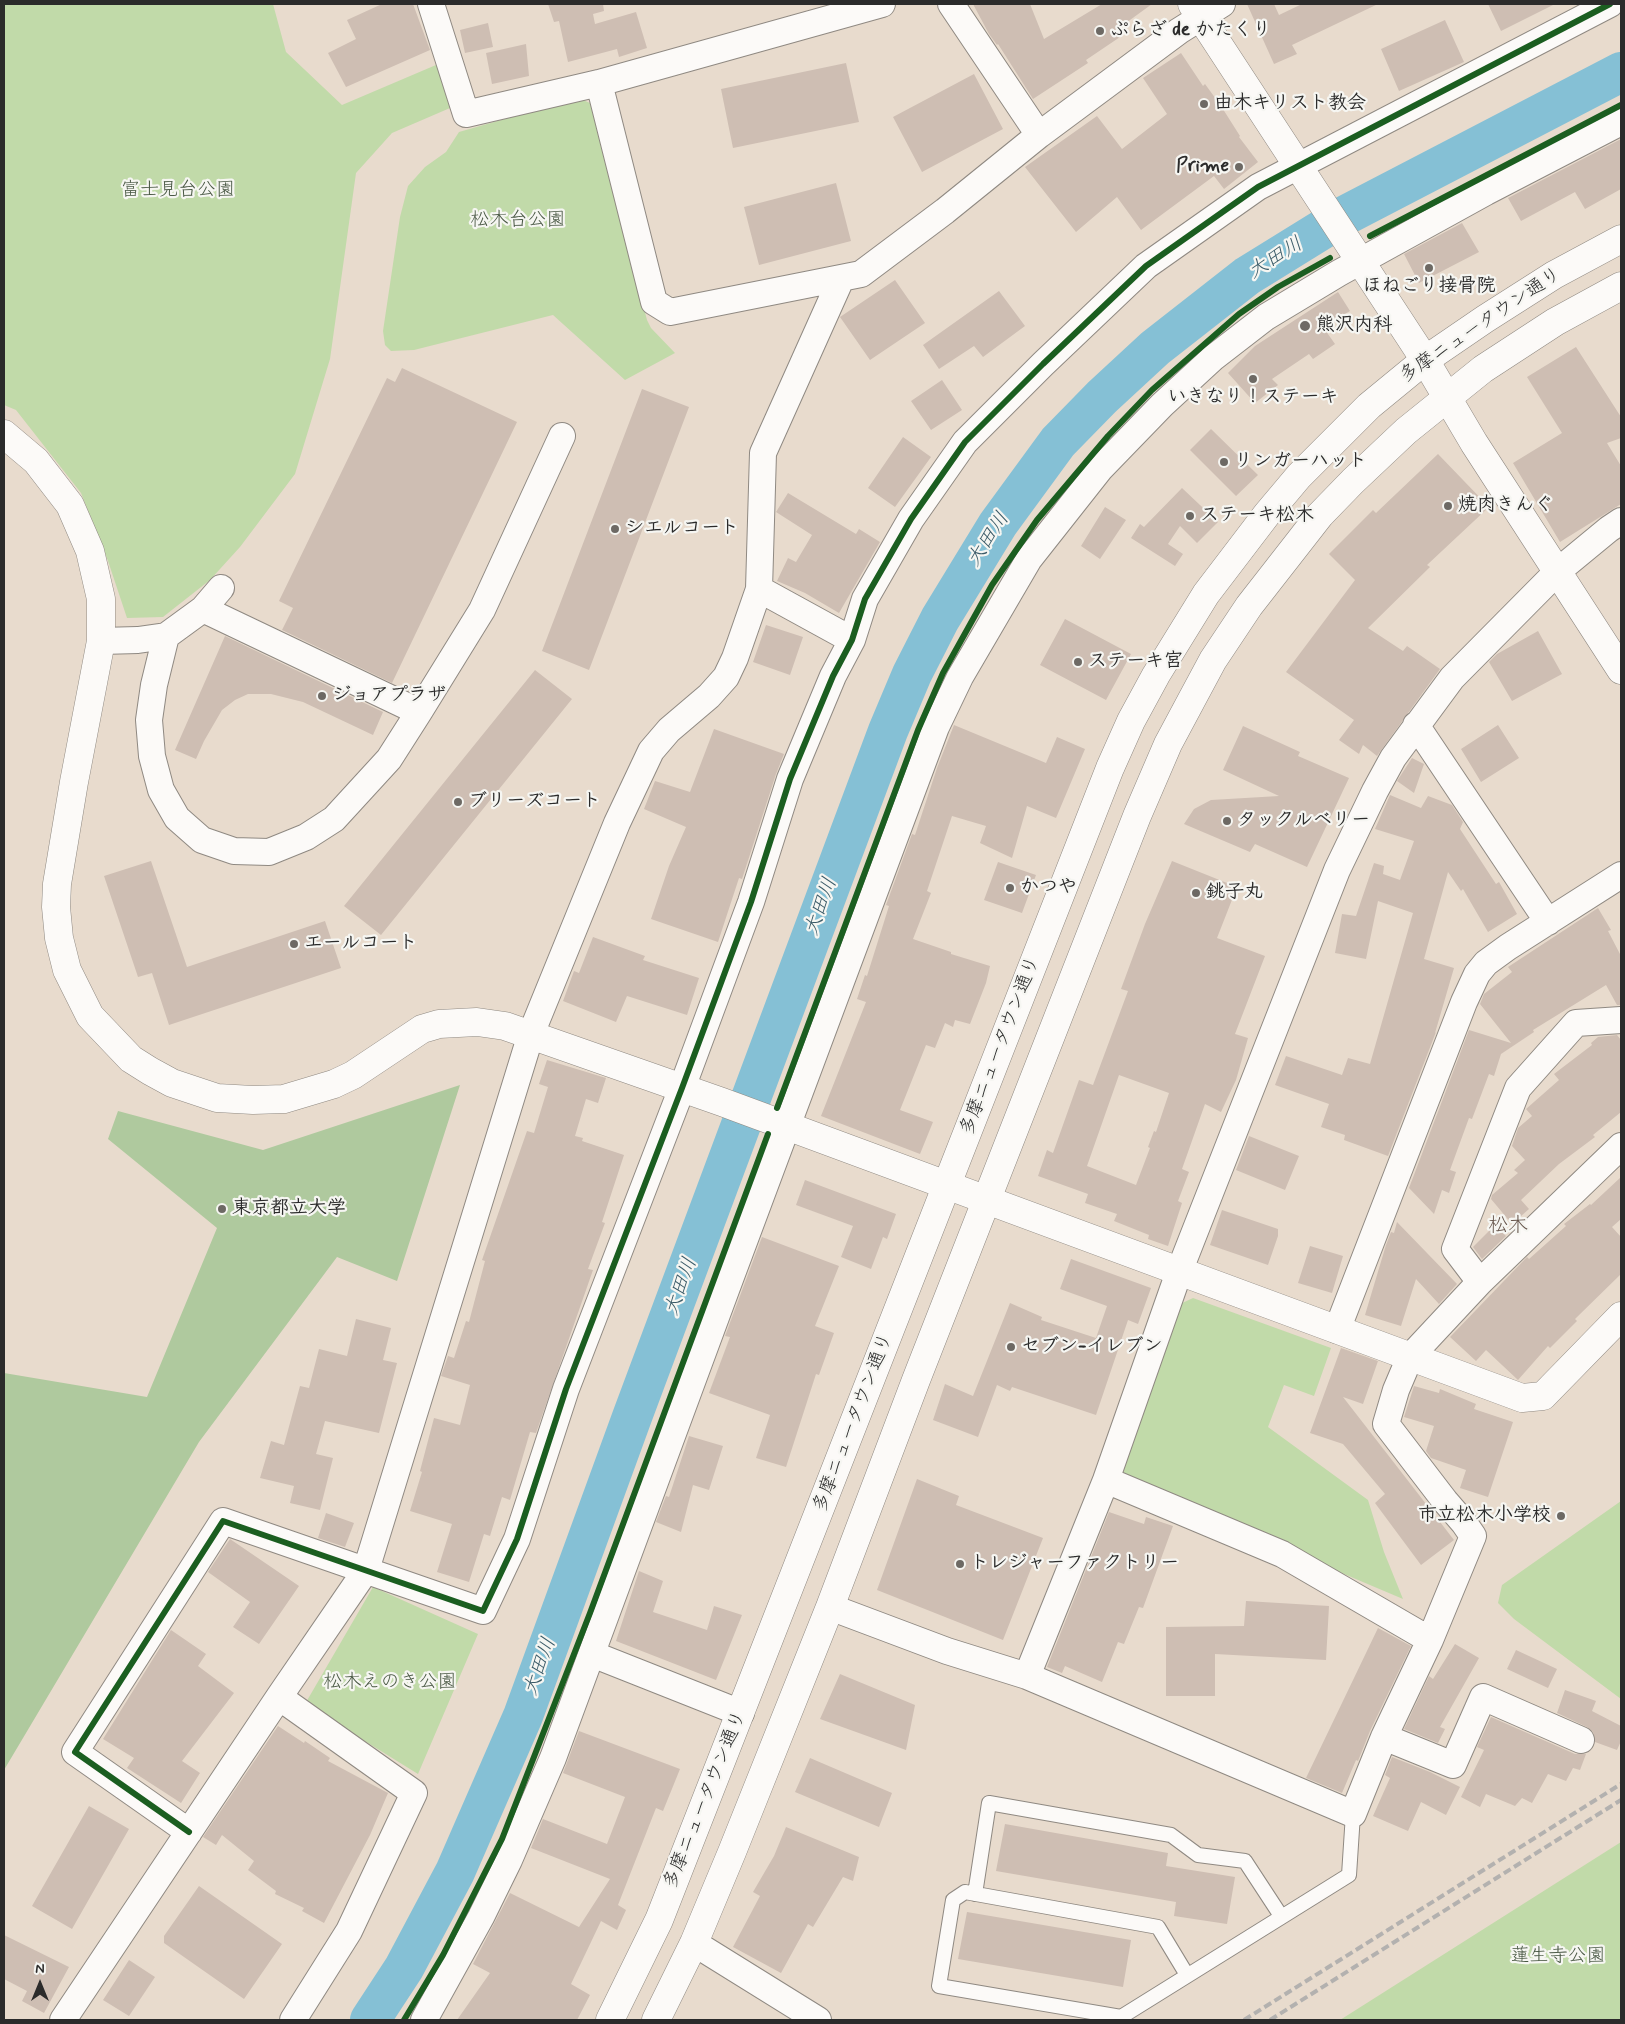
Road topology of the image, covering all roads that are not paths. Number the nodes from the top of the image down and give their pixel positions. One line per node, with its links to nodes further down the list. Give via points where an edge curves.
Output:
1 (431, 4): 6 (street, via 466,114)
2 (882, 4): 6 (street)
3 (951, 4): 8 (street)
4 (1610, 4): 9 (street)
5 (1205, 8): 8 (street); 9 (main road)
6 (599, 83): 12 (street, via 654,302 670,312)
7 (1621, 122): 11 (street, via 1486,192)
8 (1039, 135): 12 (street, via 861,274)
9 (1299, 165): 11 (main road); 24 (street, via 1258,187 1146,266 965,442 911,519 865,599)
10 (1621, 238): 14 (main road, 多摩ニュータウン通り, via 1554,275)
11 (1355, 252): 14 (main road); 34 (street, via 1213,358 1162,404 1100,470 1029,559 960,677 936,728)
12 (841, 279): 21 (street, via 762,453)
13 (1621, 286): 15 (main road, 多摩ニュータウン通り, via 1554,322 1489,365)
14 (1425, 360): 15 (main road); 36 (main road, 多摩ニュータウン通り, via 1357,418 1299,476 1206,594 1156,675 1110,768)
15 (1447, 398): 19 (main road); 37 (main road, 多摩ニュータウン通り, via 1360,474 1320,515 1249,606 1213,660 1168,744 1136,816)
16 (4, 434): 25 (main road, via 49,476 70,505 85,535 101,599)
17 (562, 436): 27 (street, via 482,610)
18 (1621, 521): 19 (street)
19 (1558, 571): 26 (main road); 28 (street, via 1452,678)
20 (221, 588): 22 (street)
21 (759, 589): 24 (street); 32 (street, via 726,677 651,751 617,824)
22 (203, 609): 23 (street); 27 (street)
23 (166, 636): 25 (street); 27 (street, via 149,720 152,756 161,790 177,818 202,840 234,851 269,852 306,838 334,819 388,759)
24 (852, 640): 33 (street, via 833,676 790,779 751,902)
25 (101, 641): 32 (main road, via 60,863 56,907 67,970 80,999 90,1016 131,1059 172,1083 217,1098 284,1099 340,1081 406,1038 439,1024 476,1022)
26 (1621, 670)
27 (419, 712)
28 (1416, 725): 30 (street); 38 (street, via 1384,774 1337,870)
29 (1621, 874): 30 (street)
30 (1548, 922): 41 (street, via 1486,963 1477,974)
31 (1621, 1020): 39 (street, via 1576,1023 1518,1088 1455,1249)
32 (531, 1034): 33 (main road); 44 (street)
33 (682, 1088): 34 (main road); 44 (street, via 566,1389 517,1539 483,1611)
34 (777, 1123): 36 (main road); 47 (street)
35 (1621, 1146): 39 (street)
36 (946, 1187): 37 (main road); 50 (main road, 多摩ニュータウン通り)
37 (985, 1201): 38 (main road); 45 (main road, 多摩ニュータウン通り)
38 (1179, 1272): 41 (main road); 43 (street)
39 (1480, 1282): 42 (street)
40 (1621, 1316): 42 (main road, via 1543,1396 1522,1398)
41 (1337, 1330): 42 (main road)
42 (1410, 1357): 46 (street, via 1386,1424 1473,1536)
43 (1106, 1480): 46 (street, via 1282,1554); 48 (street)
44 (366, 1570): 49 (street); 54 (street, via 223,1521 74,1752)
45 (830, 1607): 48 (street, via 947,1651); 57 (main road, 多摩ニュータウン通り)
46 (1430, 1640): 51 (street)
47 (592, 1654): 50 (street); 61 (street, via 553,1758 509,1860 452,1973)
48 (1027, 1676): 53 (street)
49 (278, 1697): 54 (street); 60 (street, via 414,1793 349,1932)
50 (741, 1713): 62 (main road, 多摩ニュータウン通り, via 659,1920)
51 (1384, 1737): 52 (street, via 1453,1765 1483,1697); 53 (street)
52 (1581, 1740)
53 (1353, 1814): 56 (lane, via 1349,1875)
54 (189, 1832): 59 (street)
55 (975, 1894): 56 (lane, via 990,1803 1171,1835 1198,1855 1245,1861); 58 (lane, via 1158,1927); 58 (lane, via 965,1892 953,1900 938,1986 1121,2018)
56 (1281, 1916): 58 (lane)
57 (694, 1943): 63 (main road, 多摩ニュータウン通り); 64 (street)
58 (1187, 1975)
59 (63, 2020)
60 (293, 2020)
61 (424, 2020)
62 (610, 2020)
63 (656, 2020)
64 (818, 2020)

